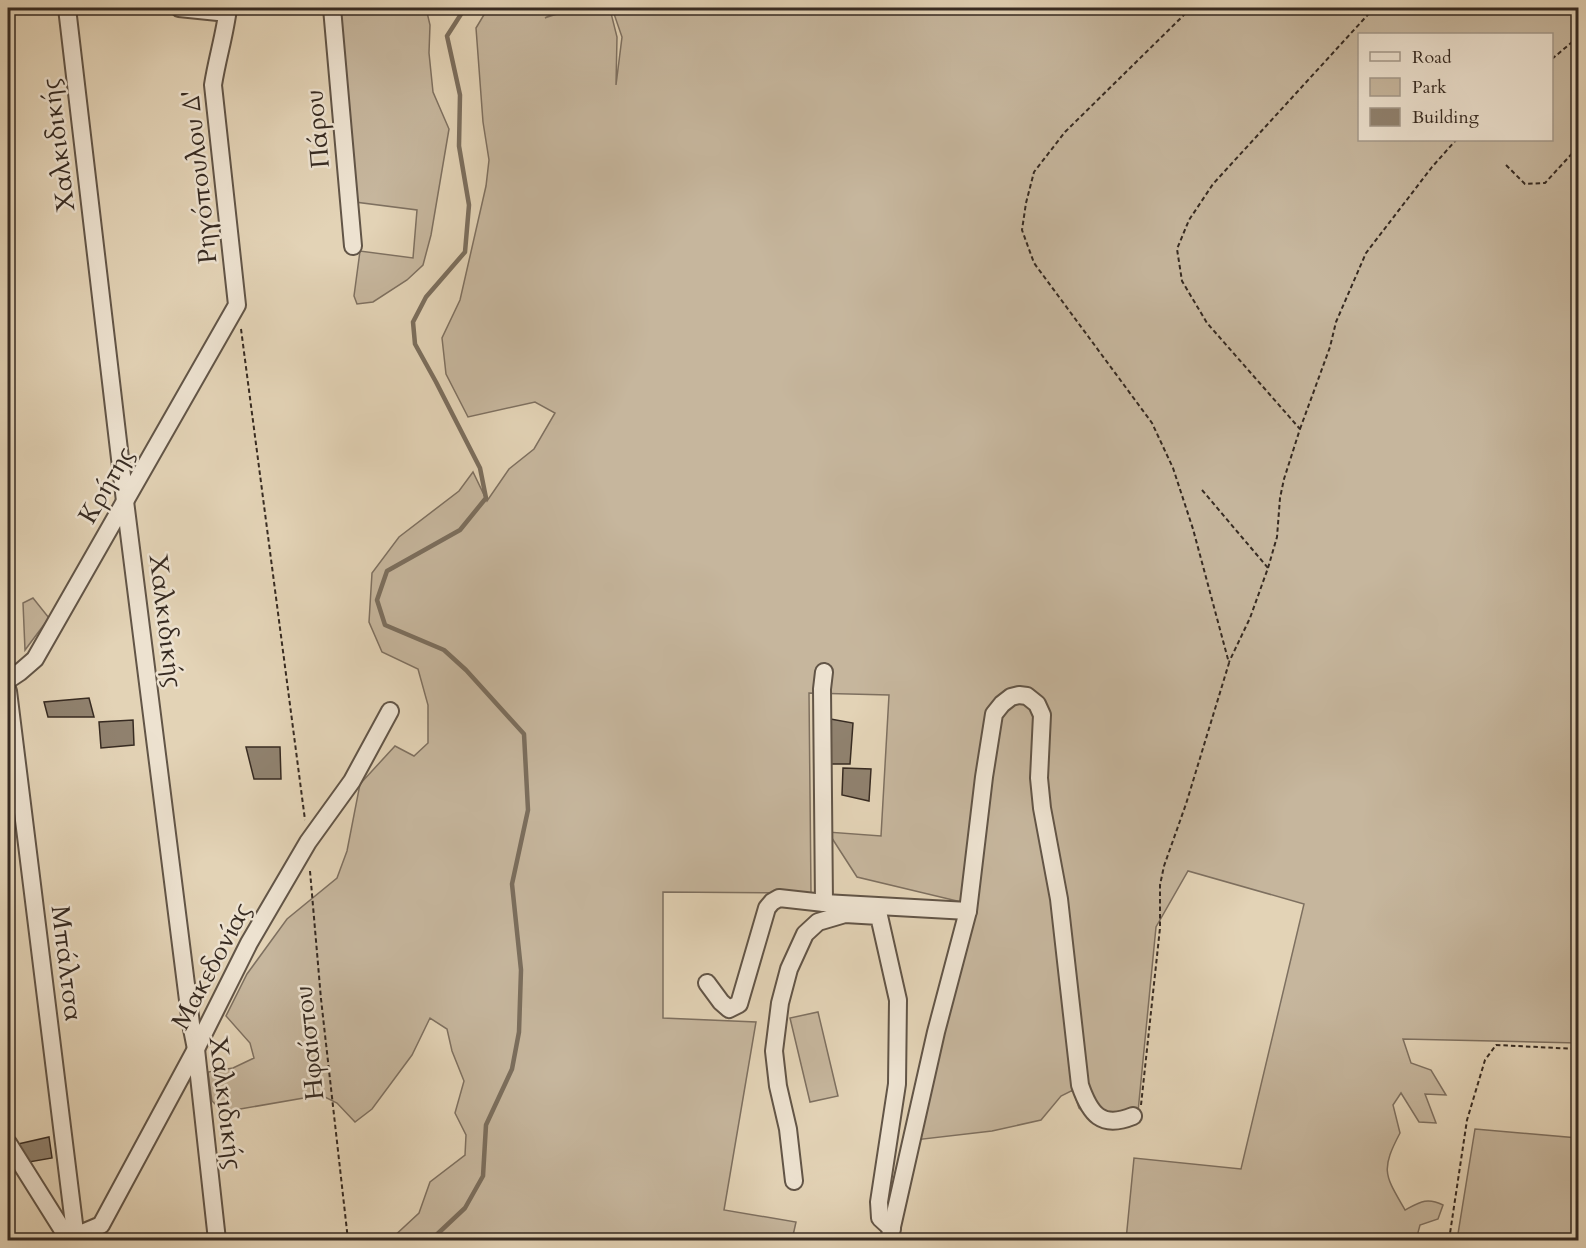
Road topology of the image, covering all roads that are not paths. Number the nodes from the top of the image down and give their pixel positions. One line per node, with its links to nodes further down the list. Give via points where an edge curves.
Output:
1 (67, 8): 7 (street, Χαλκιδικής)
2 (179, 8): 3 (street, via 218,12)
3 (228, 8): 6 (street, Ρηγόπουλου Δ', via 213,85)
4 (332, 8): 5 (street, Πάρου)
5 (353, 246)
6 (237, 306): 7 (street, Κρήτης)
7 (125, 501): 9 (street, Κρήτης, via 35,659); 17 (street, Χαλκιδικής)
8 (824, 672): 12 (street)
9 (8, 680)
10 (8, 691): 22 (street, Μπάλτσα)
11 (390, 711): 17 (street, Μακεδονίας, via 352,781 308,842 249,944)
12 (824, 903): 13 (street); 16 (street, via 779,898 772,902 739,1004 729,1009)
13 (968, 911): 18 (street, via 994,714 1011,697 1028,696 1042,715 1042,808 1059,899 1080,1085 1092,1112 1102,1119); 21 (street, via 936,1032)
14 (879, 916): 15 (street); 20 (street, via 845,914 818,922 806,934 789,969 774,1051); 21 (street, via 898,1000 897,1084 879,1202 880,1218)
15 (916, 918)
16 (706, 983)
17 (196, 1049): 22 (street, Μακεδονίας, via 101,1225); 23 (street, Χαλκιδικής)
18 (1133, 1116)
19 (8, 1143): 22 (street, via 62,1229)
20 (794, 1181)
21 (891, 1235)
22 (76, 1238)
23 (217, 1240)

